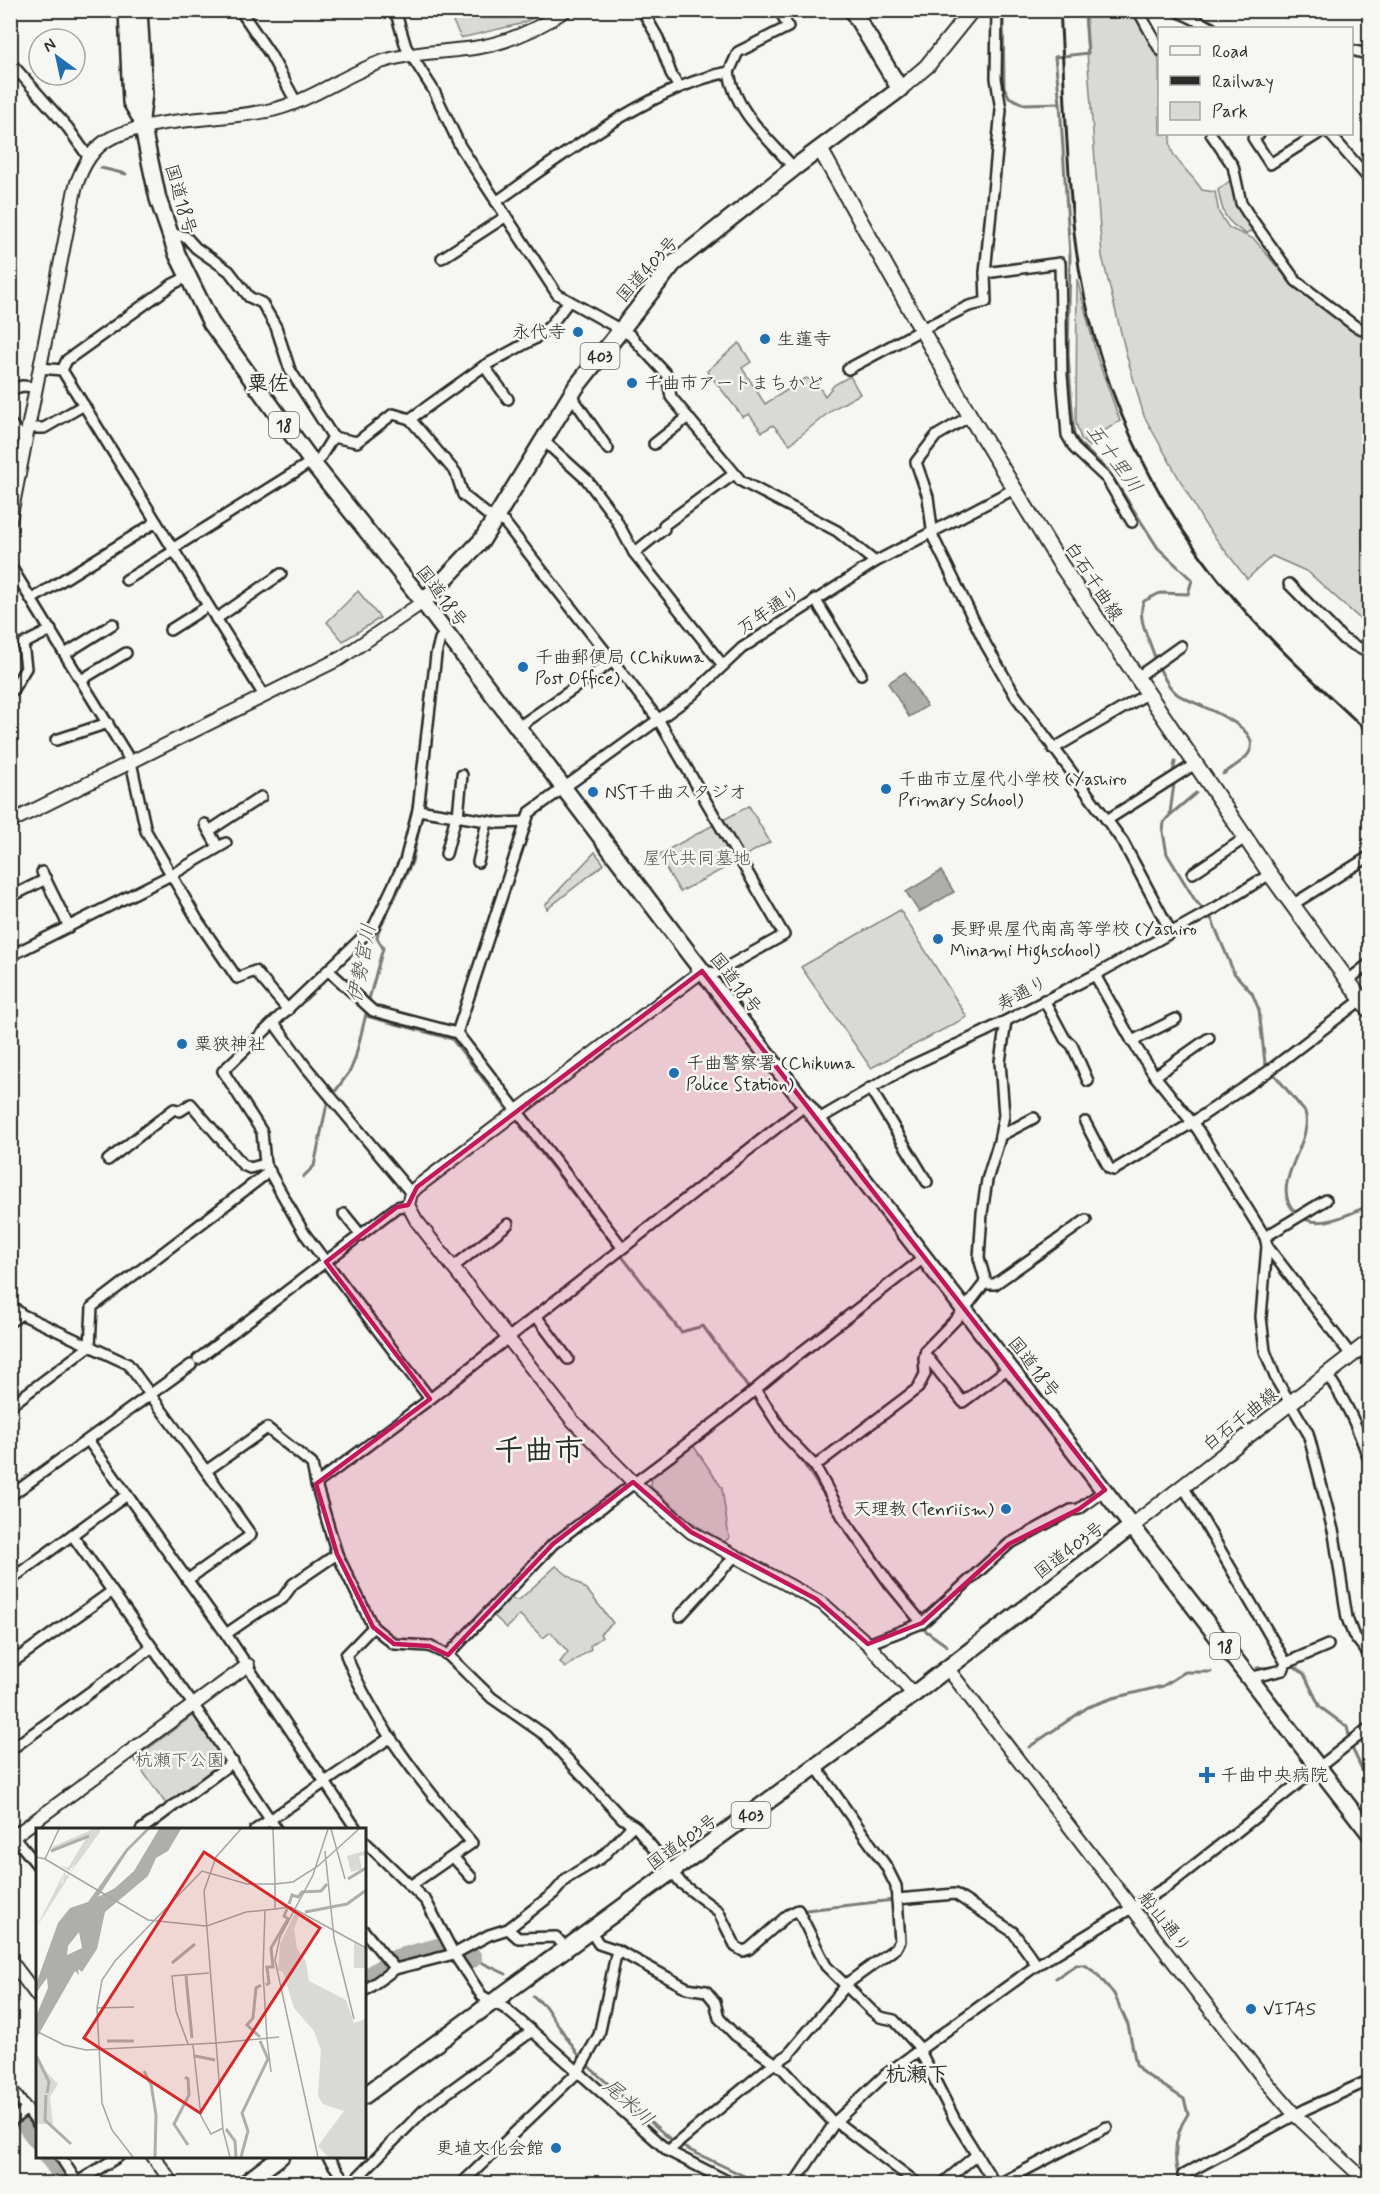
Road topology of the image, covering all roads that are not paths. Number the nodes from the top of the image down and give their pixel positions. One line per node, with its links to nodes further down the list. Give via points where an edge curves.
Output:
1 (127, 10): 23 (highway, 国道18号 / 18, via 131,102)
2 (139, 10): 23 (highway, 国道18号 / 18)
3 (240, 10): 22 (street)
4 (395, 10): 16 (street)
5 (566, 10): 16 (street, via 511,39 476,48)
6 (642, 10): 20 (street)
7 (780, 10): 19 (street, via 788,27 738,52)
8 (852, 10): 21 (highway)
9 (972, 10): 21 (main road, via 927,66)
10 (997, 10): 36 (street, via 996,78 1001,110)
11 (1138, 10): 14 (street)
12 (1175, 10): 13 (street)
13 (1210, 27)
14 (1158, 46)
15 (1353, 50): 17 (street)
16 (411, 55): 22 (street, via 384,61); 32 (street, via 434,91 460,146)
17 (1370, 56)
18 (10, 62): 29 (street)
19 (729, 72): 20 (street); 30 (street, via 745,112)
20 (679, 87): 32 (street, via 588,138)
21 (900, 89): 28 (highway, 国道403号 / 403)
22 (296, 102): 23 (street, via 229,118)
23 (142, 124): 29 (street, via 110,139); 34 (highway, 国道18号 / 18, via 158,200)
24 (1211, 135): 41 (street, via 1233,166 1245,208 1296,281 1355,327)
25 (1257, 135): 26 (street, via 1252,138 1270,164)
26 (1316, 135)
27 (1331, 135): 31 (street)
28 (820, 149): 30 (highway, 国道403号 / 403); 40 (main road, 白石千曲線)
29 (89, 158): 43 (street, via 75,189)
30 (794, 168): 39 (highway, 国道403号 / 403, via 673,264)
31 (1370, 180)
32 (496, 202): 33 (street)
33 (505, 217): 35 (street); 38 (street, via 557,294)
34 (175, 235): 37 (highway, 国道18号 / 18); 56 (street, via 186,237 229,272 249,297 262,303 276,327 290,370)
35 (442, 258)
36 (985, 273): 40 (street, via 986,302 969,306); 67 (street, via 1060,263 1067,435 1107,479)
37 (187, 277): 45 (street, via 67,360); 61 (highway, 国道18号 / 18, via 211,323)
38 (569, 301): 39 (street); 42 (street, via 534,339)
39 (620, 330): 48 (highway, 国道403号 / 403); 52 (street, via 630,335 667,375 671,397)
40 (921, 332): 44 (street); 51 (main road, 白石千曲線)
41 (1370, 332)
42 (484, 366): 49 (street); 53 (street)
43 (40, 368): 45 (street); 46 (street)
44 (848, 369)
45 (62, 370): 50 (street)
46 (37, 387): 47 (street); 55 (street)
47 (10, 390)
48 (571, 395): 57 (highway, 国道403号 / 403); 60 (street)
49 (508, 399)
50 (84, 405): 55 (street, via 44,428); 66 (street)
51 (970, 416): 63 (main road, 白石千曲線); 68 (street, via 936,436 916,462)
52 (688, 417): 59 (street); 62 (street)
53 (410, 419): 56 (street, via 393,414 357,442); 64 (street, via 456,473 463,495)
54 (10, 423): 58 (street)
55 (28, 428): 58 (street)
56 (333, 437): 61 (street)
57 (543, 440): 64 (highway, 国道403号 / 403); 70 (street, via 587,480 614,516)
58 (26, 442): 65 (street)
59 (654, 444)
60 (608, 448)
61 (313, 464): 69 (street); 78 (highway, 国道18号 / 18)
62 (734, 474): 70 (street, via 664,525); 71 (street, via 837,531)
63 (1014, 489): 68 (street, 万年通り); 92 (main road, 白石千曲線)
64 (496, 519): 78 (highway, 国道403号 / 403, via 464,562); 89 (street, via 505,523)
65 (10, 520)
66 (156, 522): 69 (street); 76 (street)
67 (1132, 522)
68 (934, 532): 71 (street, 万年通り); 101 (street, via 986,645)
69 (173, 550): 74 (street); 79 (street)
70 (634, 553): 90 (street)
71 (875, 562): 77 (street, 万年通り)
72 (10, 565): 76 (street)
73 (281, 574): 80 (street)
74 (126, 580)
75 (1289, 584): 88 (street, via 1343,639)
76 (32, 599): 82 (street)
77 (815, 599): 90 (street, 万年通り); 91 (street)
78 (423, 602): 84 (highway, 国道18号 / 18); 95 (street, via 341,658)
79 (208, 606): 80 (street); 83 (street)
80 (216, 619): 95 (street)
81 (113, 624): 87 (street)
82 (51, 630): 87 (street); 94 (street, via 23,644 26,668)
83 (170, 630)
84 (446, 634): 99 (highway, 国道18号 / 18); 107 (street, via 440,639 436,655)
85 (1181, 646): 92 (street)
86 (126, 653): 93 (street)
87 (65, 654): 93 (street)
88 (1370, 654)
89 (613, 661): 97 (street); 99 (street)
90 (722, 664): 97 (street, 万年通り, via 691,696)
91 (861, 674)
92 (1136, 678): 96 (main road, 白石千曲線)
93 (81, 680): 98 (street)
94 (10, 693)
95 (263, 694): 102 (street)
96 (1147, 694): 101 (street); 103 (main road, 白石千曲線)
97 (658, 718): 105 (street, 万年通り); 127 (street, via 784,935 716,973)
98 (108, 723): 100 (street); 102 (street)
99 (517, 728): 105 (highway, 国道18号 / 18)
100 (56, 740)
101 (1053, 749): 109 (street)
102 (131, 762): 110 (street); 118 (street, via 146,831)
103 (1195, 764): 109 (street); 113 (main road, 白石千曲線)
104 (462, 775): 108 (street)
105 (563, 788): 112 (street, 万年通り, via 529,813); 127 (highway, 国道18号 / 18)
106 (261, 796): 118 (street, via 250,798 207,827 222,845)
107 (418, 810): 108 (street); 126 (street, via 405,861 374,926)
108 (457, 816): 111 (street); 114 (street)
109 (1107, 820): 123 (street, via 1136,863)
110 (10, 822)
111 (488, 822): 112 (street); 116 (street)
112 (525, 822): 136 (street)
113 (1245, 837): 117 (street); 119 (main road, 白石千曲線)
114 (446, 854)
115 (1370, 856): 121 (street)
116 (478, 862)
117 (1193, 873)
118 (172, 874): 122 (street); 132 (street, via 237,978 255,971)
119 (1270, 874): 121 (main road, 白石千曲線); 123 (street, 寿通り)
120 (16, 894): 122 (street, via 44,876)
121 (1292, 905): 129 (main road, 白石千曲線)
122 (69, 927): 124 (street)
123 (1171, 932): 128 (street, 寿通り)
124 (10, 956)
125 (1370, 963): 129 (street)
126 (328, 970): 132 (street); 136 (street, via 368,1007)
127 (702, 971): 142 (highway, 国道18号 / 18); 143 (street)
128 (1095, 975): 130 (street, 寿通り); 138 (street)
129 (1347, 981): 131 (main road, 白石千曲線)
130 (1044, 1000): 134 (street, 寿通り); 140 (street, via 1072,1045)
131 (1365, 1006): 147 (street)
132 (288, 1010): 135 (street)
133 (1176, 1019): 138 (street)
134 (1006, 1021): 141 (street, 寿通り); 148 (street, via 1000,1062 1004,1115)
135 (274, 1023): 150 (street, via 223,1071 262,1132); 152 (street)
136 (457, 1033): 143 (street)
137 (1209, 1038): 139 (street)
138 (1132, 1041): 139 (street)
139 (1155, 1076): 147 (street)
140 (1088, 1081)
141 (870, 1088): 145 (street, 寿通り); 151 (street)
142 (807, 1104): 145 (highway, 国道18号 / 18); 159 (street)
143 (518, 1112): 152 (street); 159 (street)
144 (1034, 1118): 148 (street)
145 (819, 1119): 160 (highway, 国道18号 / 18)
146 (1085, 1122): 147 (street, via 1103,1148 1109,1168 1114,1170)
147 (1191, 1122): 158 (street)
148 (1000, 1136): 163 (street, via 988,1172 982,1213 979,1258)
149 (108, 1160): 150 (street, via 174,1109 180,1111 191,1104 243,1165)
150 (267, 1168): 161 (street, via 304,1233); 171 (street, via 92,1307)
151 (927, 1182)
152 (410, 1199): 157 (street); 162 (street)
153 (1326, 1200): 158 (street, via 1298,1215)
154 (344, 1214): 157 (street)
155 (1086, 1220): 163 (street, via 995,1284)
156 (508, 1224): 162 (street)
157 (361, 1235): 161 (street)
158 (1266, 1241): 173 (street); 180 (street, via 1263,1343)
159 (619, 1250): 167 (street)
160 (925, 1257): 165 (highway, 国道18号 / 18); 178 (street)
161 (326, 1262): 177 (street); 179 (street)
162 (452, 1268): 169 (street)
163 (984, 1284): 165 (street)
164 (10, 1304): 166 (street)
165 (966, 1309): 172 (street); 175 (highway, 国道18号 / 18)
166 (21, 1314): 168 (street); 171 (street)
167 (536, 1316): 169 (street); 174 (street)
168 (10, 1322)
169 (507, 1339): 179 (street); 186 (street, via 572,1420)
170 (1370, 1341): 173 (main road, 白石千曲線)
171 (90, 1346): 177 (street, via 128,1364); 181 (street)
172 (925, 1354): 175 (street, via 963,1402); 184 (street, via 925,1374 918,1388)
173 (1351, 1355): 176 (main road, 白石千曲線)
174 (568, 1359)
175 (1010, 1367): 189 (highway, 国道18号 / 18)
176 (1327, 1375): 180 (main road, 白石千曲線); 183 (street, via 1343,1400)
177 (152, 1393): 182 (street); 185 (street)
178 (752, 1393): 184 (street); 186 (street)
179 (430, 1399): 187 (street)
180 (1289, 1404): 188 (main road, 白石千曲線); 207 (street, via 1308,1433 1316,1457 1351,1630)
181 (10, 1406)
182 (88, 1440): 190 (street); 191 (street)
183 (1370, 1463)
184 (815, 1466): 200 (street, via 845,1521)
185 (206, 1471): 187 (street, via 267,1428 312,1464); 197 (street, via 251,1535)
186 (634, 1483): 195 (street, via 691,1532); 206 (street, via 552,1544)
187 (316, 1484): 194 (street)
188 (1183, 1486): 192 (main road, 白石千曲線); 210 (street)
189 (1105, 1490): 192 (highway, 国道18号 / 18); 200 (street, via 1079,1509 1009,1544)
190 (127, 1495): 193 (street); 197 (street)
191 (10, 1496)
192 (1132, 1526): 211 (highway, 国道403号 / 403); 212 (highway, 国道18号 / 18)
193 (72, 1535): 196 (street); 198 (street)
194 (337, 1554): 201 (street); 202 (street, via 293,1584 282,1599)
195 (735, 1556): 199 (street); 203 (street, via 816,1599)
196 (10, 1580)
197 (187, 1580): 202 (street)
198 (111, 1592): 205 (street); 208 (street)
199 (680, 1616)
200 (922, 1623): 203 (street)
201 (373, 1628): 206 (street, via 394,1644 429,1646); 216 (street, via 346,1655)
202 (226, 1634): 209 (street)
203 (868, 1644): 213 (street)
204 (1328, 1645): 210 (street)
205 (151, 1648): 214 (street); 217 (street)
206 (448, 1655): 223 (street, via 492,1698 544,1735)
207 (1370, 1656)
208 (10, 1664)
209 (248, 1665): 214 (street); 221 (street)
210 (1285, 1666): 212 (street)
211 (948, 1669): 213 (highway, 国道403号 / 403); 237 (street, 船山通り)
212 (1249, 1678): 219 (highway, 国道18号 / 18)
213 (914, 1695): 220 (highway, 国道403号 / 403)
214 (193, 1705): 218 (street); 229 (street)
215 (1370, 1727): 219 (street)
216 (391, 1737): 221 (street); 231 (street, via 472,1843)
217 (10, 1750)
218 (233, 1762): 222 (street); 224 (street)
219 (1318, 1766): 228 (highway, 国道18号 / 18); 237 (street, via 1187,1872)
220 (816, 1767): 233 (highway, 国道403号 / 403); 236 (street, via 886,1866)
221 (326, 1781): 222 (street); 227 (street)
222 (269, 1819): 225 (street); 226 (street)
223 (633, 1825): 233 (street); 238 (street, via 601,1857 567,1878)
224 (144, 1828)
225 (258, 1828)
226 (276, 1828)
227 (356, 1828)
228 (1370, 1834)
229 (12, 1836): 232 (street)
230 (366, 1843): 235 (street)
231 (453, 1857): 234 (street); 235 (street)
232 (36, 1864)
233 (673, 1873): 239 (highway, 国道403号 / 403); 247 (street, via 718,1911 736,1947 743,1951 798,1910 826,1966)
234 (471, 1877)
235 (410, 1886): 243 (street, via 426,1901)
236 (897, 1899): 245 (street, via 955,1894 1013,1932); 247 (street, via 900,1941 896,1948)
237 (1132, 1908): 245 (street); 259 (street, 船山通り)
238 (508, 1929): 241 (street, via 518,1938 556,1937); 243 (street)
239 (591, 1932): 241 (highway, 国道403号 / 403); 242 (street, via 599,1944)
240 (366, 1933): 246 (street)
241 (567, 1949): 250 (highway, 国道403号 / 403)
242 (617, 1950): 253 (street, via 687,1988 706,1991 716,2002 719,2018 735,2035); 254 (street, via 599,2036)
243 (454, 1954): 246 (street); 250 (street, via 482,1996)
244 (10, 1960): 249 (street)
245 (1037, 1965): 252 (street)
246 (395, 1968): 248 (street)
247 (846, 1986): 252 (street, via 880,2017 894,2020); 253 (street, via 788,2055)
248 (366, 1990)
249 (36, 1994)
250 (495, 2003): 251 (street); 257 (highway, 国道403号 / 403)
251 (532, 2031): 254 (street); 276 (street, via 425,2109)
252 (919, 2050): 262 (street, via 885,2075); 265 (street)
253 (775, 2063): 262 (street); 264 (street)
254 (578, 2072): 264 (street); 277 (street)
255 (1370, 2080): 259 (street)
256 (10, 2087): 258 (street)
257 (366, 2095)
258 (27, 2109): 260 (street); 261 (street)
259 (1295, 2115): 271 (street); 283 (street, 船山通り)
260 (36, 2121)
261 (10, 2122)
262 (835, 2122): 279 (street); 280 (street)
263 (1107, 2127): 282 (street)
264 (668, 2151): 278 (street)
265 (975, 2156): 281 (street); 282 (street)
266 (61, 2158): 272 (street)
267 (117, 2158): 272 (street)
268 (154, 2158): 273 (street)
269 (280, 2158): 274 (highway)
270 (328, 2158): 275 (street)
271 (1183, 2175)
272 (78, 2183)
273 (173, 2184)
274 (244, 2184)
275 (347, 2184)
276 (351, 2184)
277 (461, 2184)
278 (733, 2184)
279 (794, 2184)
280 (918, 2184)
281 (942, 2184)
282 (997, 2184)
283 (1369, 2184)

